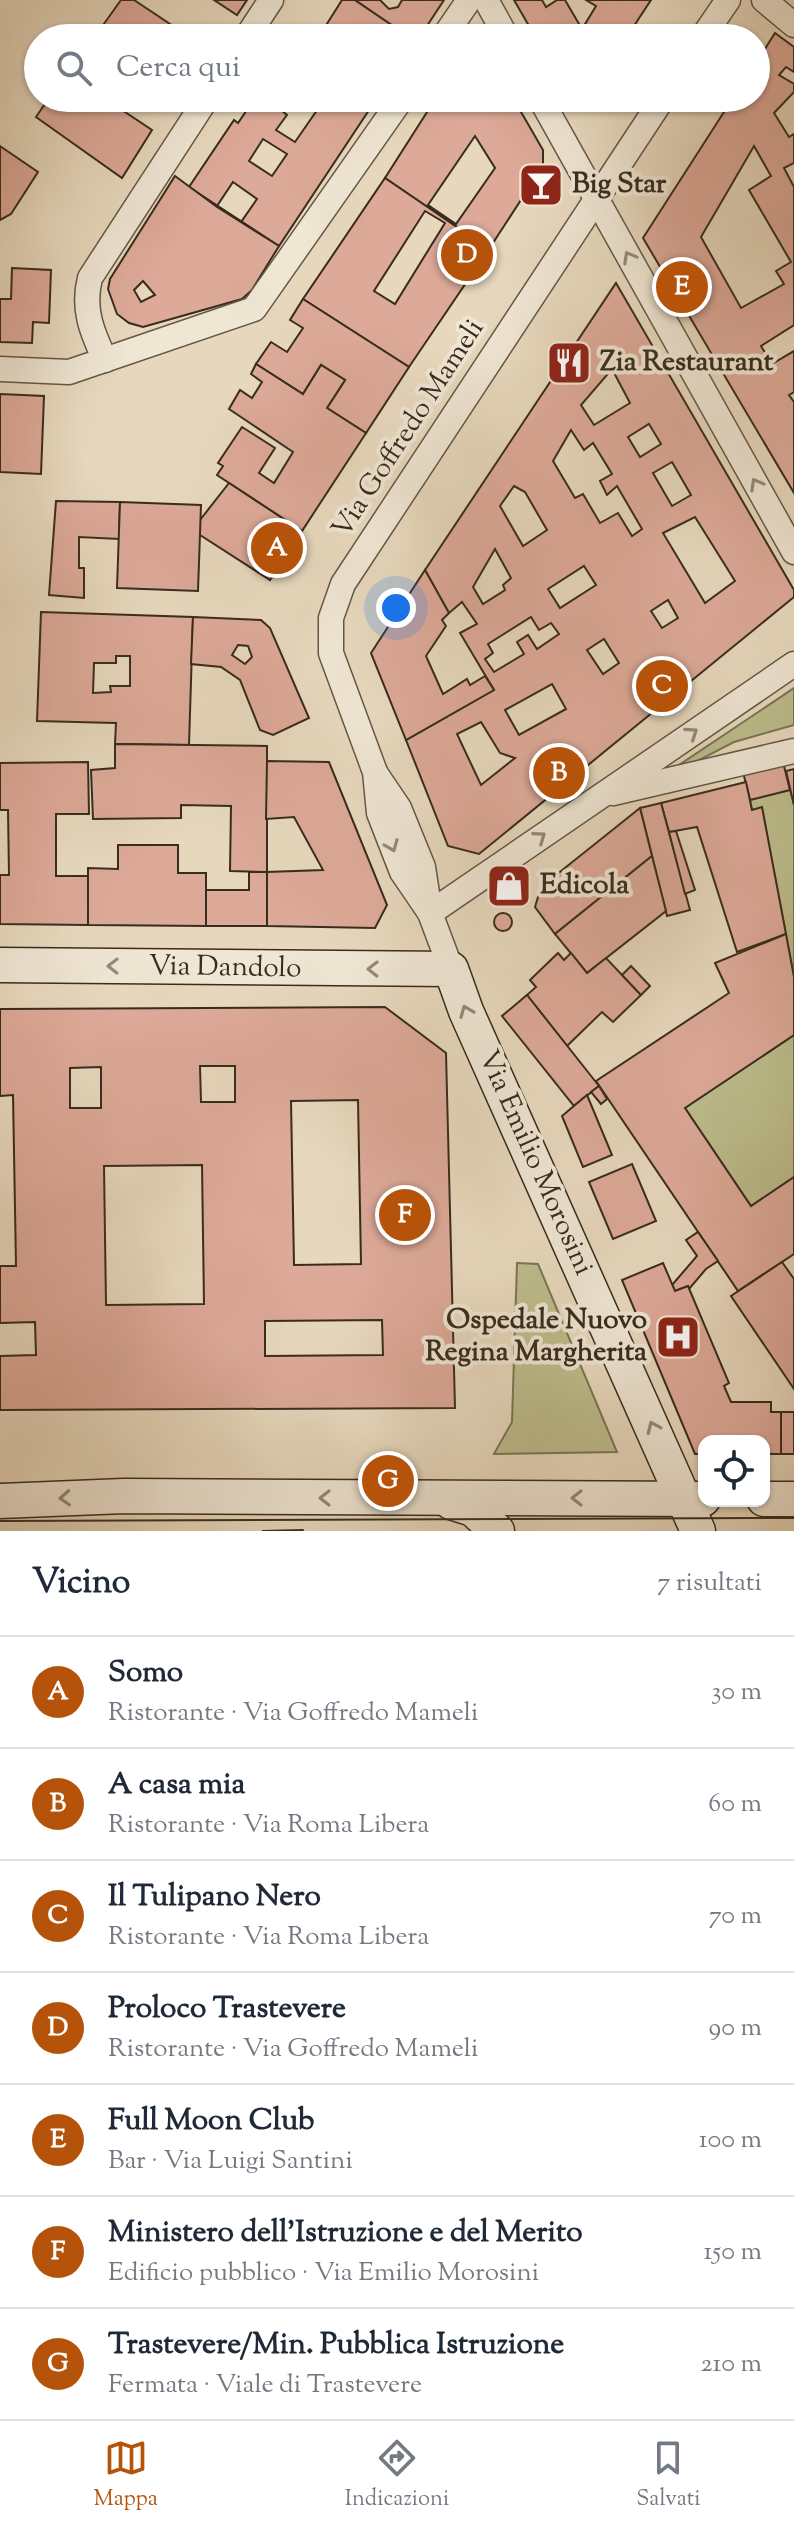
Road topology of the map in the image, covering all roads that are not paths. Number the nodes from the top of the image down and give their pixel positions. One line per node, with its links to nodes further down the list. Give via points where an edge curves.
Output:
1 (271, 0): 6 (street)
2 (469, 0): 7 (street)
3 (486, 0): 8 (street)
4 (728, 0): 9 (street)
5 (764, 0): 10 (street)
6 (255, 24)
7 (453, 24)
8 (499, 24)
9 (712, 24)
10 (794, 25)
11 (198, 112): 16 (street, via 90,278 88,317)
12 (392, 112): 16 (street, via 254,309)
13 (548, 112): 15 (street)
14 (654, 112): 15 (street, Via Goffredo Mameli)
15 (596, 199): 18 (street, one-way to 15); 19 (street, Via Goffredo Mameli)
16 (105, 360): 17 (street, via 69,372)
17 (0, 369)
18 (794, 552)
19 (339, 593): 23 (street, Via Emilio Morosini, via 330,628 331,653 375,772 379,813 402,872)
20 (794, 664): 22 (street, one-way to 20)
21 (794, 751): 22 (street)
22 (596, 797): 23 (street, one-way to 22)
23 (430, 913): 25 (street, Via Emilio Morosini)
24 (0, 965): 25 (street, Via Dandolo, one-way to 24)
25 (451, 969): 27 (street, Via Emilio Morosini, one-way to 25)
26 (431, 1498): 27 (street, one-way to 26); 30 (street, one-way to 30, via 124,1496); 31 (street, via 470,1507)
27 (694, 1499): 32 (street, Via Emilio Morosini)
28 (770, 1499): 29 (street)
29 (794, 1499)
30 (0, 1501)
31 (497, 1531)
32 (698, 1531)

